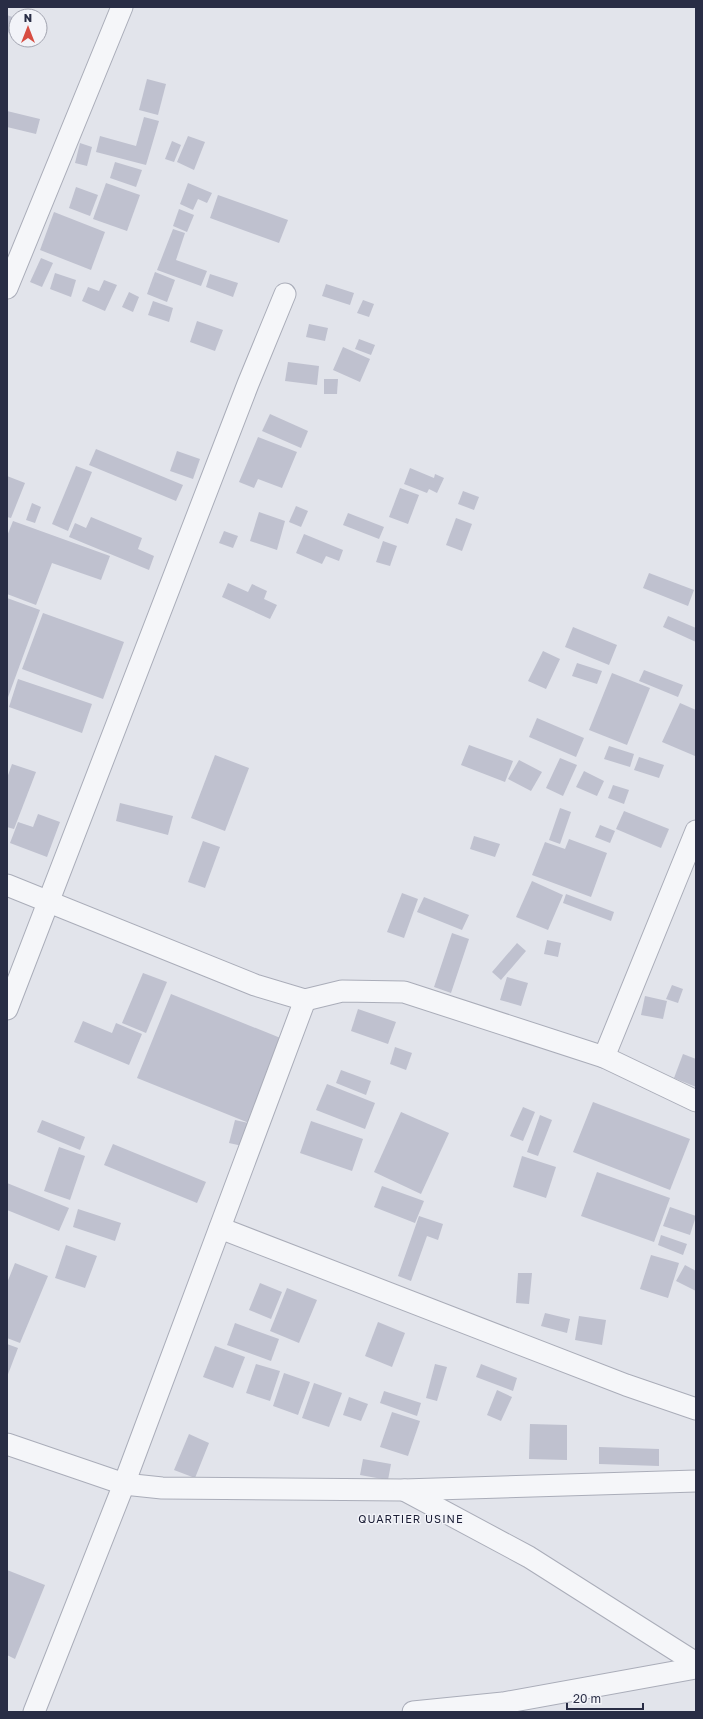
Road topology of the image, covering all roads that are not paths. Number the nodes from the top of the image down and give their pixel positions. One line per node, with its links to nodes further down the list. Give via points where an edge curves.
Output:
1 (122, 7): 2 (street)
2 (8, 283)
3 (285, 294): 6 (street, via 248,384)
4 (696, 831): 9 (street)
5 (7, 885): 6 (street)
6 (50, 901): 7 (street, via 255,985); 8 (street)
7 (305, 1000): 9 (street, via 342,991 404,992); 11 (street)
8 (7, 1009)
9 (604, 1058): 10 (street)
10 (696, 1101)
11 (220, 1228): 12 (street, via 619,1382); 15 (street)
12 (696, 1409)
13 (7, 1444): 15 (street)
14 (696, 1481): 16 (street)
15 (124, 1484): 16 (street, via 162,1488); 19 (street)
16 (402, 1490): 17 (street, via 529,1557)
17 (696, 1663)
18 (696, 1668): 20 (street, via 504,1703)
19 (34, 1712)
20 (413, 1712)

